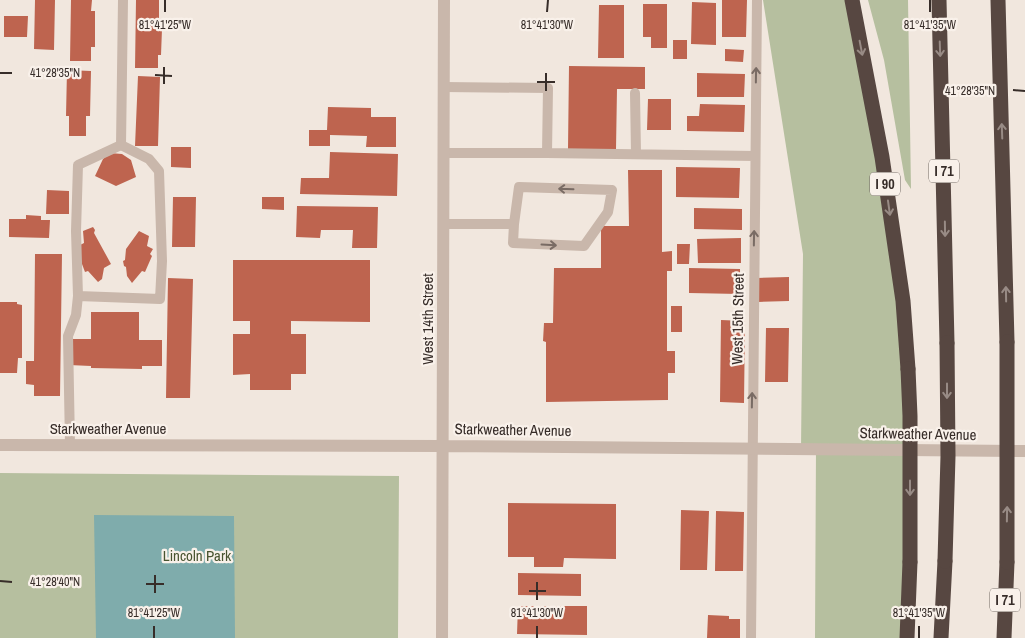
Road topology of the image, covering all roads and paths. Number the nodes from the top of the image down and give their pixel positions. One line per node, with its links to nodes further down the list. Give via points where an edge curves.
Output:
1 (123, 0): 9 (lane)
2 (444, 0): 7 (street, West 14th Street)
3 (757, 0): 13 (lane, West 15th Street, one-way to 3)
4 (852, 0): 24 (highway, I 90, one-way to 24, bridge, via 882,157 908,369 910,562)
5 (939, 0): 25 (highway, I 71, one-way to 25, bridge, via 948,456)
6 (998, 0): 26 (highway, I 71, one-way to 6, bridge, via 1007,342)
7 (444, 87): 10 (street, West 14th Street); 11 (lane, via 548,88)
8 (635, 93): 12 (lane)
9 (121, 146): 16 (lane, via 78,164); 16 (lane, via 149,159 159,171 160,299)
10 (444, 153): 11 (lane); 14 (street, West 14th Street)
11 (547, 153): 12 (lane)
12 (636, 154): 13 (lane)
13 (755, 156): 20 (lane, West 15th Street, one-way to 13)
14 (444, 224): 15 (lane); 19 (street, West 14th Street)
15 (514, 224): 15 (lane, one-way to 15, via 514,243 584,246 608,212 612,190 519,187)
16 (78, 296): 18 (lane, via 76,315 68,336)
17 (0, 445): 18 (street, Starkweather Avenue)
18 (70, 445): 19 (street, Starkweather Avenue)
19 (443, 446): 20 (street, Starkweather Avenue); 22 (street, West 14th Street)
20 (752, 449): 21 (street, Starkweather Avenue); 23 (lane, West 15th Street)
21 (1025, 451)
22 (442, 638)
23 (751, 638)
24 (907, 638)
25 (941, 638)
26 (1004, 638)

